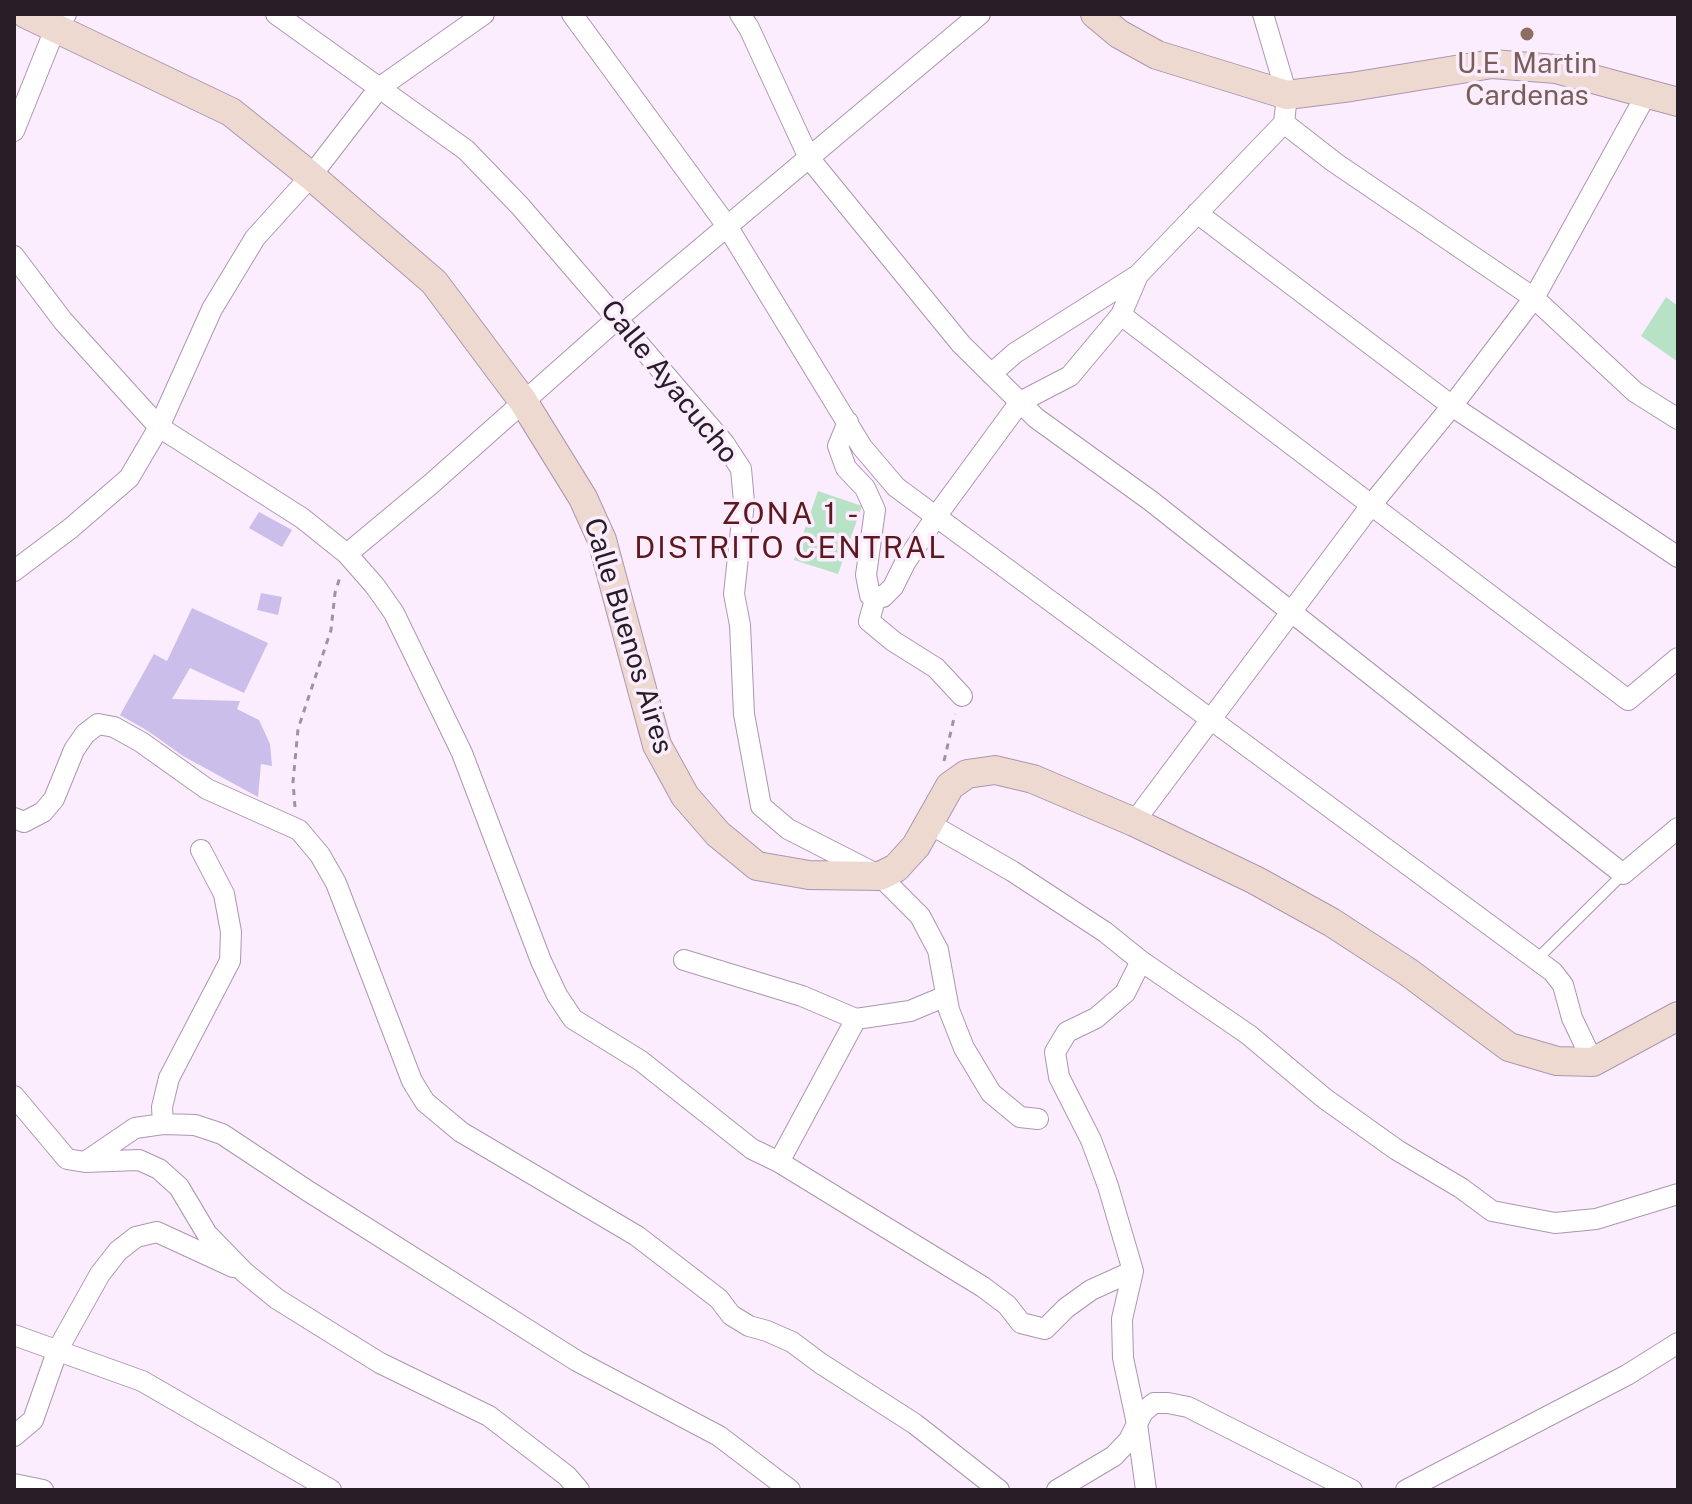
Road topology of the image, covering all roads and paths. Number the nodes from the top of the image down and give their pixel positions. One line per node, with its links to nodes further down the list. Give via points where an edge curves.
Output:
1 (26, 14): 9 (street, Calle Buenos Aires)
2 (484, 14): 10 (street)
3 (572, 14): 19 (street)
4 (740, 14): 16 (street)
5 (980, 14): 16 (street)
6 (1095, 14): 12 (street, via 1157,55)
7 (1263, 14): 12 (street)
8 (288, 18): 10 (street, Calle Ayacucho)
9 (61, 22): 15 (street); 17 (street, Calle Buenos Aires, via 231,112)
10 (379, 88): 17 (street); 24 (street, Calle Ayacucho, via 466,150)
11 (1647, 93): 12 (street, via 1556,69 1492,64); 13 (street); 22 (street)
12 (1287, 95): 14 (street)
13 (1678, 102)
14 (1284, 123): 18 (street); 22 (street)
15 (14, 131)
16 (809, 158): 19 (street); 25 (street)
17 (311, 176): 26 (street, Calle Buenos Aires, via 434,282); 31 (street, via 255,238 212,309)
18 (1197, 213): 21 (street); 28 (street)
19 (727, 226): 24 (street); 30 (street)
20 (14, 256): 31 (street, via 63,321)
21 (1138, 275): 23 (street); 25 (street, via 1015,353)
22 (1534, 298): 28 (street); 29 (street, via 1635,392)
23 (1121, 315): 27 (street, via 1070,376); 32 (street)
24 (618, 318): 26 (street); 50 (street, Calle Ayacucho, via 741,469 744,502 734,594 744,714 761,806 788,829)
25 (991, 374): 27 (street)
26 (523, 401): 34 (street); 50 (street, Calle Buenos Aires, via 583,498 602,540 657,745 685,796 718,834 757,866 809,875)
27 (1020, 402): 33 (street); 38 (street)
28 (1452, 406): 32 (street); 35 (street)
29 (1678, 419)
30 (848, 422): 33 (street, via 896,487); 37 (street, via 838,446 846,468 865,488 875,510 866,575 870,595)
31 (159, 427): 34 (street, via 302,518); 36 (street, via 129,478)
32 (1372, 504): 38 (street); 39 (street, via 1628,700)
33 (937, 515): 37 (street, via 893,587 883,597); 41 (street)
34 (347, 554): 47 (path, via 331,630 298,729 293,782); 62 (street, via 394,613 412,648 462,753 541,961 573,1019 641,1061 752,1149)
35 (1678, 557)
36 (14, 571)
37 (876, 596): 40 (street, via 869,621 936,668)
38 (1292, 611): 41 (street); 49 (street)
39 (1678, 658)
40 (962, 696): 42 (path, via 942,775)
41 (1212, 720): 44 (street); 51 (street)
42 (950, 786): 44 (street, via 967,774 995,770 1033,779); 45 (street)
43 (14, 818): 47 (street, via 24,822 43,812 54,799 74,750 98,724 141,742 207,789)
44 (1134, 822): 57 (street, via 1331,922 1509,1047 1557,1061)
45 (930, 824): 50 (street, via 896,868); 53 (street, via 1012,871)
46 (1678, 828): 49 (street)
47 (299, 830): 76 (street, via 336,883 412,1081 425,1102 461,1132 637,1236 719,1299 731,1315 792,1342 915,1424)
48 (201, 850): 60 (street, via 224,894 230,961 169,1078)
49 (1623, 874): 51 (lane)
50 (880, 876): 54 (street, Calle Ayacucho, via 920,916 938,950)
51 (1537, 959): 57 (street, via 1563,985)
52 (684, 960): 56 (street, via 802,996)
53 (1141, 961): 63 (street, via 1249,1035 1397,1150 1492,1211 1555,1223 1596,1219); 64 (street, via 1125,993 1096,1018 1067,1032 1055,1052 1059,1077 1108,1186)
54 (946, 996): 56 (street, via 910,1011); 59 (street, Calle Ayacucho, via 964,1048 991,1093 1020,1117)
55 (1678, 1016): 57 (street)
56 (856, 1019): 62 (street)
57 (1593, 1062)
58 (14, 1096): 61 (street, via 67,1159)
59 (1038, 1119)
60 (163, 1124): 61 (street, via 135,1128); 75 (street, via 195,1125 222,1134 577,1361 719,1436)
61 (85, 1162): 65 (street, via 139,1160 159,1169 179,1187 207,1234)
62 (779, 1162): 64 (street, via 983,1287 1021,1323 1045,1329 1091,1290)
63 (1678, 1194)
64 (1133, 1271): 69 (street, via 1122,1332)
65 (244, 1272): 68 (street, via 157,1232 136,1237 100,1274); 74 (street, via 303,1317 380,1363 489,1416)
66 (14, 1335): 68 (street)
67 (1678, 1343): 80 (street)
68 (58, 1349): 70 (street, via 33,1420); 73 (street, via 142,1381)
69 (1137, 1424): 77 (street, via 1114,1456); 78 (street); 79 (street, via 1154,1403 1188,1407)
70 (14, 1436)
71 (14, 1484): 72 (street)
72 (43, 1490)
73 (331, 1490)
74 (579, 1490)
75 (790, 1490)
76 (999, 1490)
77 (1057, 1490)
78 (1146, 1490)
79 (1352, 1490)
80 (1406, 1490)

